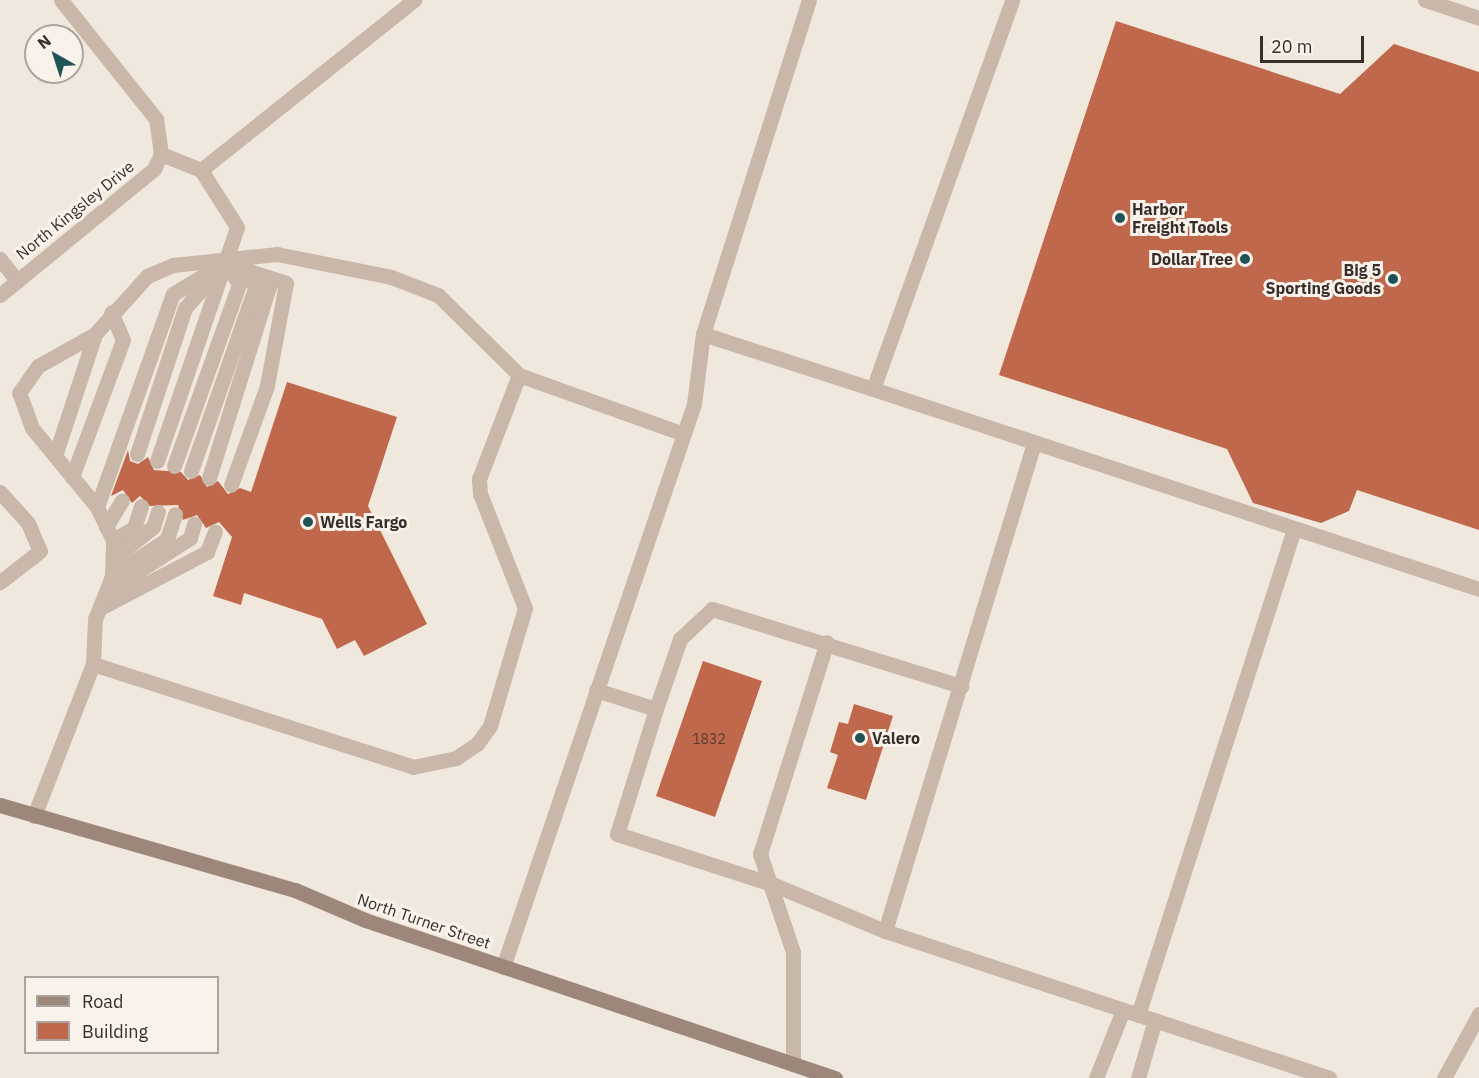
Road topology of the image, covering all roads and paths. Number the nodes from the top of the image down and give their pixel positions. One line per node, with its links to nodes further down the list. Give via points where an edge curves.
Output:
1 (61, 0): 7 (street, via 156,119)
2 (414, 0): 8 (street)
3 (809, 0): 15 (street)
4 (1012, 0): 17 (street)
5 (1425, 0): 6 (street)
6 (1479, 18)
7 (160, 154): 8 (street); 11 (street, North Kingsley Drive, via 154,169)
8 (201, 170): 10 (street, via 237,227)
9 (0, 259): 11 (street)
10 (225, 263): 13 (street, via 173,265 147,276); 16 (street, via 277,254 391,277 438,295); 20 (street, via 185,308); 22 (street); 23 (street, via 239,284); 24 (street, via 256,285); 26 (street, via 270,287); 27 (street, via 286,283 267,386); 31 (street, via 173,294)
11 (18, 281): 12 (street, North Kingsley Drive)
12 (0, 295)
13 (111, 312): 14 (street); 25 (street, via 123,340)
14 (94, 334): 21 (street); 21 (street, via 38,366 19,393 28,420)
15 (704, 334): 17 (street); 18 (street, via 694,404)
16 (519, 375): 18 (street); 45 (street, via 479,479 480,494 525,608 490,726 477,744 456,758 413,767)
17 (873, 389): 19 (street)
18 (684, 434): 47 (street)
19 (1034, 442): 35 (street); 46 (street)
20 (138, 454)
21 (55, 456): 25 (street)
22 (158, 460)
23 (174, 466)
24 (191, 471)
25 (72, 477): 31 (street)
26 (209, 478)
27 (231, 485)
28 (0, 492): 40 (street, via 28,523 40,551)
29 (122, 500): 37 (street)
30 (141, 506): 37 (street, via 134,528)
31 (97, 507): 37 (street)
32 (158, 512): 38 (street, via 153,527)
33 (175, 514): 39 (street, via 167,539)
34 (194, 524): 42 (street, via 190,538)
35 (1294, 529): 41 (street); 54 (street)
36 (215, 531): 43 (street, via 207,552)
37 (110, 533): 38 (street)
38 (112, 559): 39 (street)
39 (112, 576): 42 (street)
40 (0, 582)
41 (1479, 589)
42 (106, 592): 43 (street)
43 (100, 608): 45 (street)
44 (826, 642): 46 (street); 48 (street, via 712,609 680,639); 51 (street, via 760,854)
45 (93, 664): 50 (street)
46 (961, 686): 52 (street)
47 (596, 690): 48 (street); 53 (street)
48 (656, 709): 51 (street, via 617,834)
49 (0, 805): 50 (main road, North Turner Street)
50 (34, 816): 53 (main road, North Turner Street, via 296,891)
51 (772, 884): 52 (street); 57 (street, via 793,952)
52 (885, 931): 54 (street)
53 (503, 967): 57 (main road, North Turner Street)
54 (1131, 1012): 56 (street); 59 (street)
55 (1479, 1014): 62 (street)
56 (1155, 1020): 60 (street); 61 (street)
57 (793, 1064): 58 (main road, North Turner Street)
58 (835, 1078)
59 (1096, 1078)
60 (1138, 1078)
61 (1329, 1078)
62 (1444, 1078)

